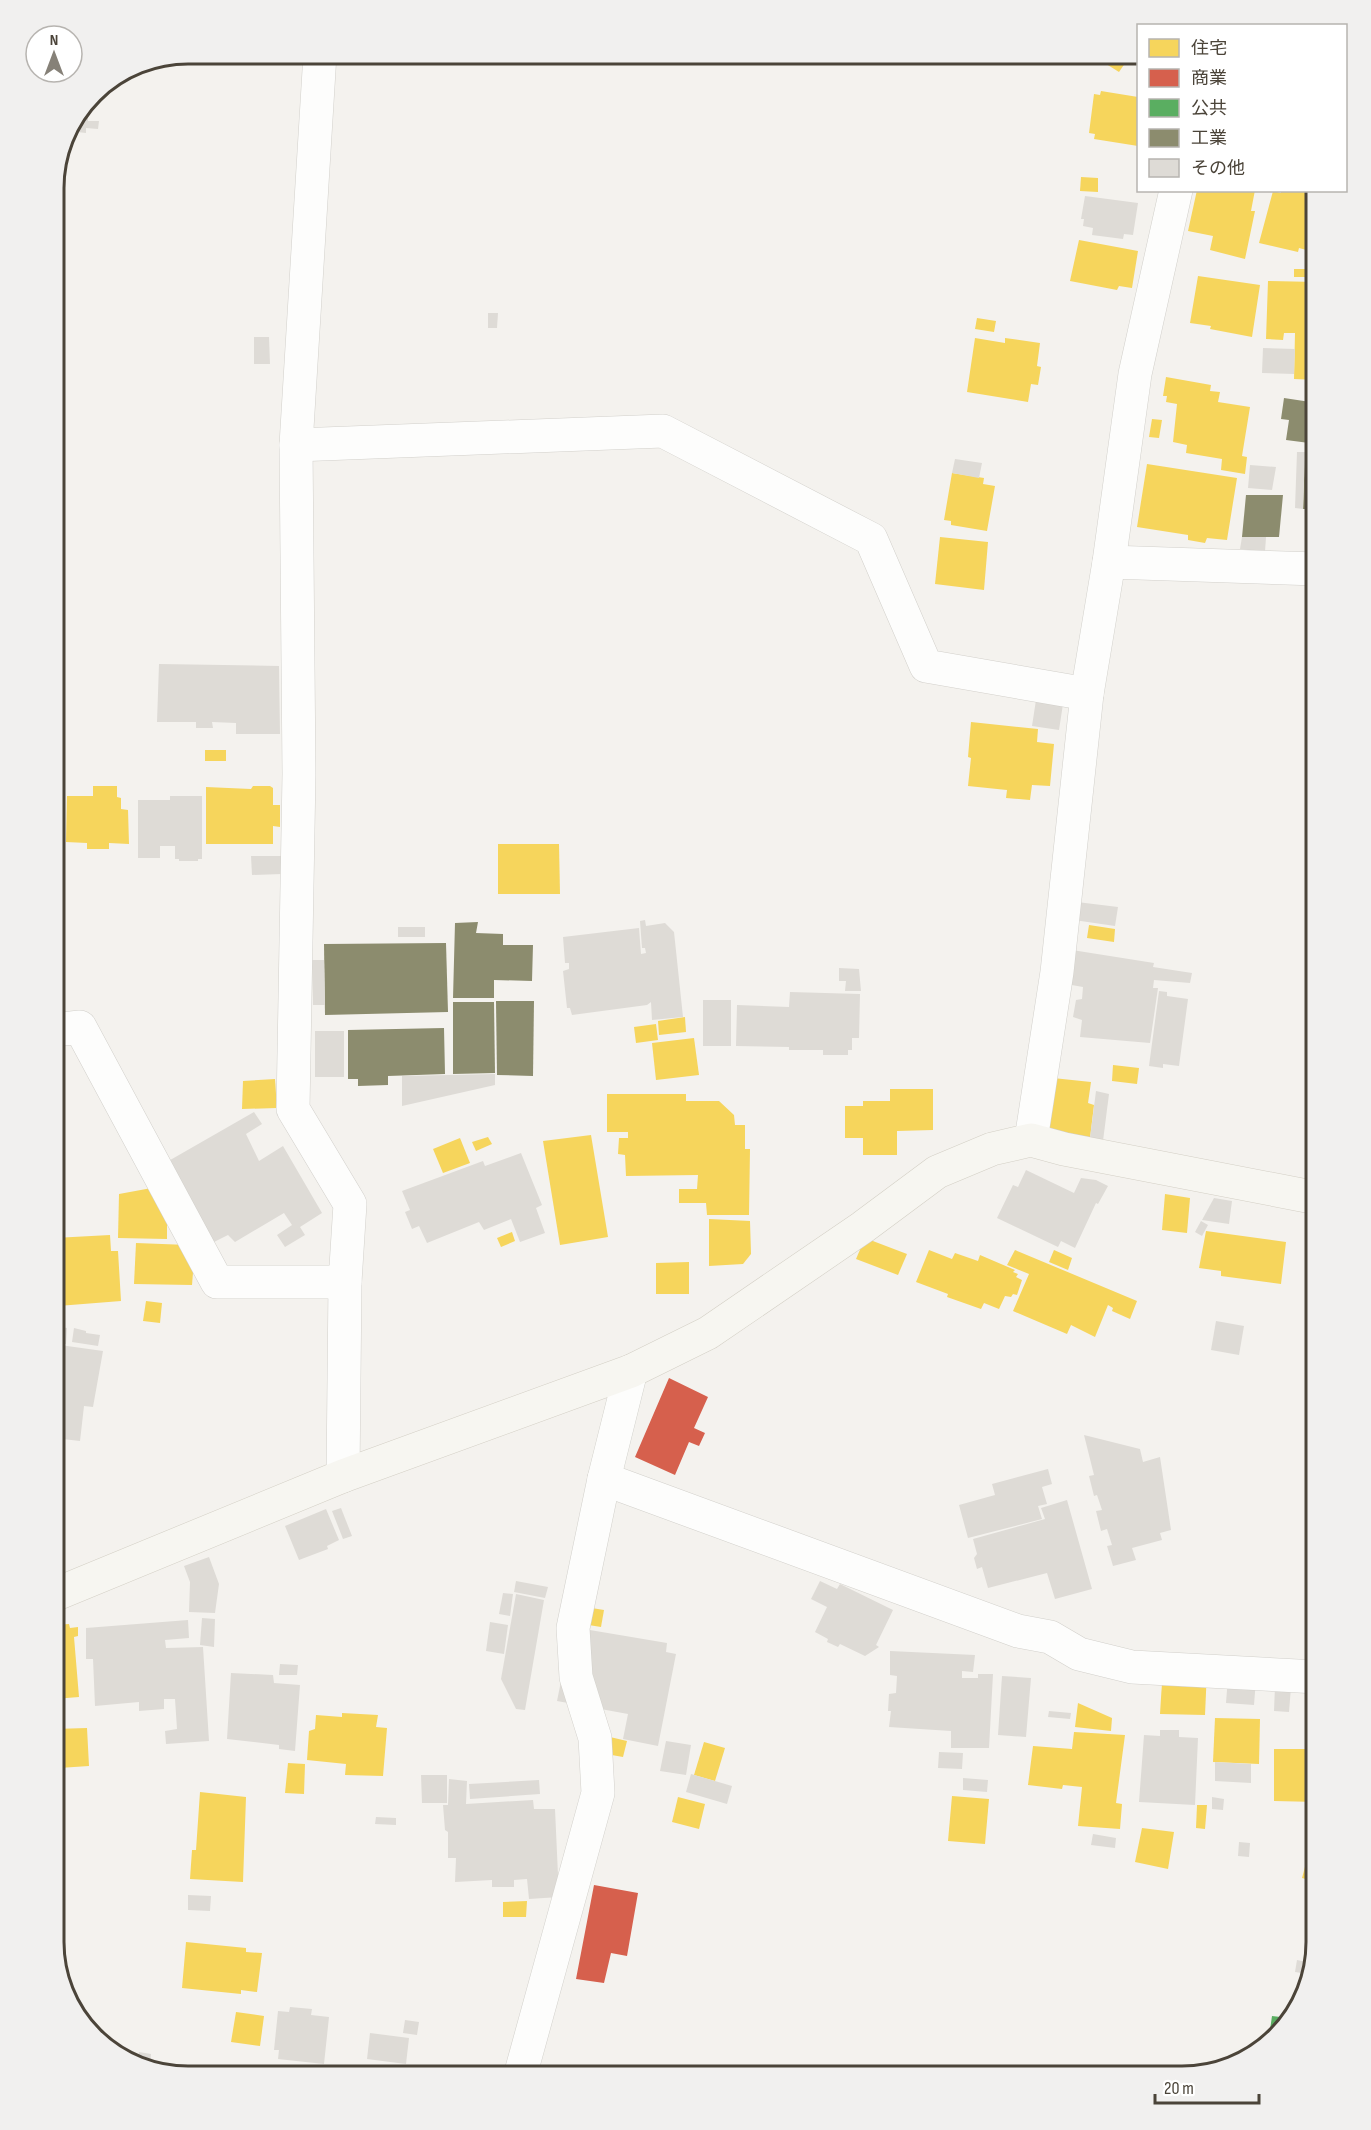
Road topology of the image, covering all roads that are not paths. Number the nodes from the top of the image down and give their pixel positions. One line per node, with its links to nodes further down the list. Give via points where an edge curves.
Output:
1 (319, 64): 3 (street)
2 (1176, 192): 4 (street, via 1135,374)
3 (296, 445): 6 (street, via 663,431 871,539 927,666); 10 (street, via 299,774 293,1109 350,1204)
4 (1109, 562): 5 (street); 6 (street)
5 (1306, 568)
6 (1088, 694): 8 (street, via 1057,972)
7 (65, 1029): 10 (street, via 80,1027 217,1282)
8 (1031, 1140): 9 (street); 11 (street, via 992,1149 937,1172 708,1334)
9 (1306, 1196)
10 (345, 1282): 12 (street)
11 (631, 1371): 12 (street); 13 (street)
12 (343, 1476): 14 (street)
13 (604, 1479): 15 (street, via 1018,1631 1050,1637 1079,1654 1132,1667); 16 (street, via 573,1628 576,1677 595,1738 598,1793)
14 (64, 1591)
15 (1306, 1676)
16 (523, 2065)

